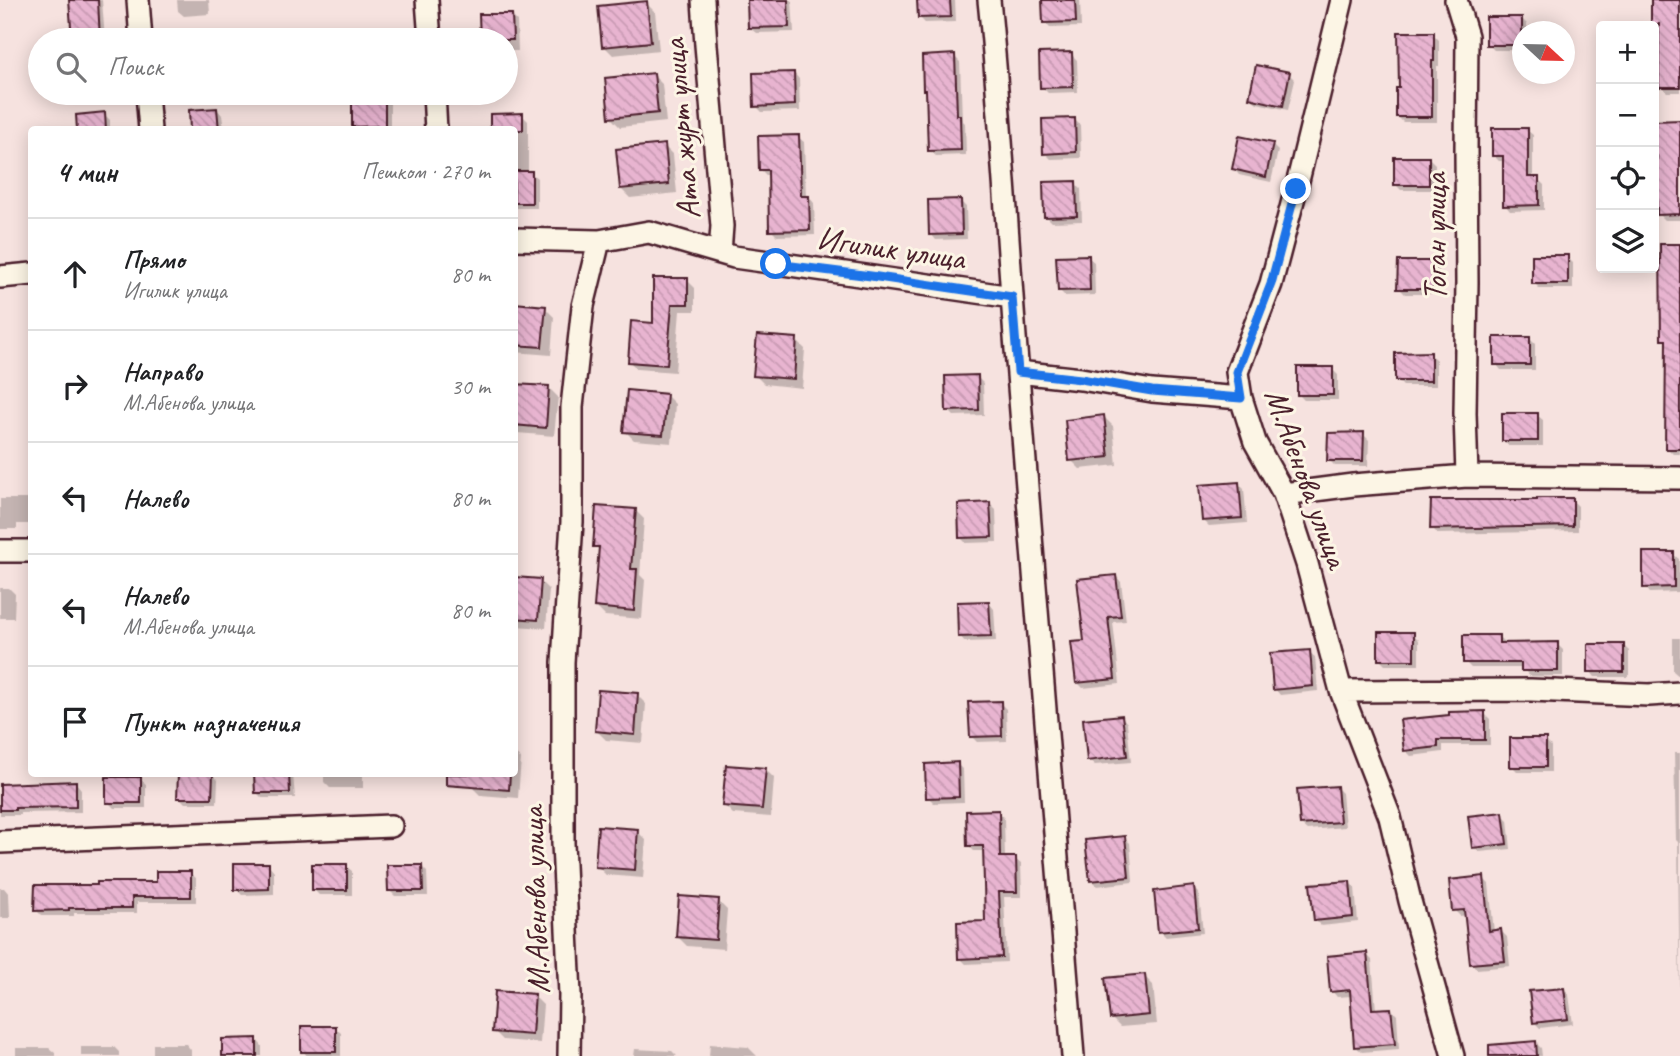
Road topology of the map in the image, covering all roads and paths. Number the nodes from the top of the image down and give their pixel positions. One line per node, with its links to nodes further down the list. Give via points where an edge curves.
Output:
1 (138, 0): 7 (street)
2 (427, 0): 8 (street)
3 (703, 0): 15 (street, Ата журт улица, via 722,226)
4 (989, 0): 18 (street)
5 (1342, 0): 20 (street, М.Абенова улица, via 1271,284 1237,372)
6 (1456, 0): 21 (street, Тоган улица, via 1467,36)
7 (140, 28)
8 (429, 28)
9 (148, 105): 11 (street)
10 (435, 105): 12 (street)
11 (150, 126)
12 (436, 126)
13 (518, 239): 14 (street, Игилик улица)
14 (599, 241): 15 (street, Игилик улица, via 649,232); 30 (street, М.Абенова улица, via 583,306 572,407 572,523 563,662)
15 (720, 253): 18 (street, Игилик улица)
16 (28, 274): 17 (street)
17 (0, 277)
18 (1012, 297): 19 (street)
19 (1018, 372): 20 (street); 31 (street)
20 (1241, 398): 23 (street, М.Абенова улица, via 1255,442)
21 (1467, 476): 22 (street); 23 (street)
22 (1680, 478)
23 (1284, 494): 26 (street, М.Абенова улица)
24 (0, 551): 25 (street)
25 (28, 551)
26 (1341, 691): 27 (street); 32 (street, М.Абенова улица, via 1390,817)
27 (1680, 693)
28 (391, 826): 29 (street)
29 (0, 842)
30 (569, 1056)
31 (1073, 1056)
32 (1453, 1056)

